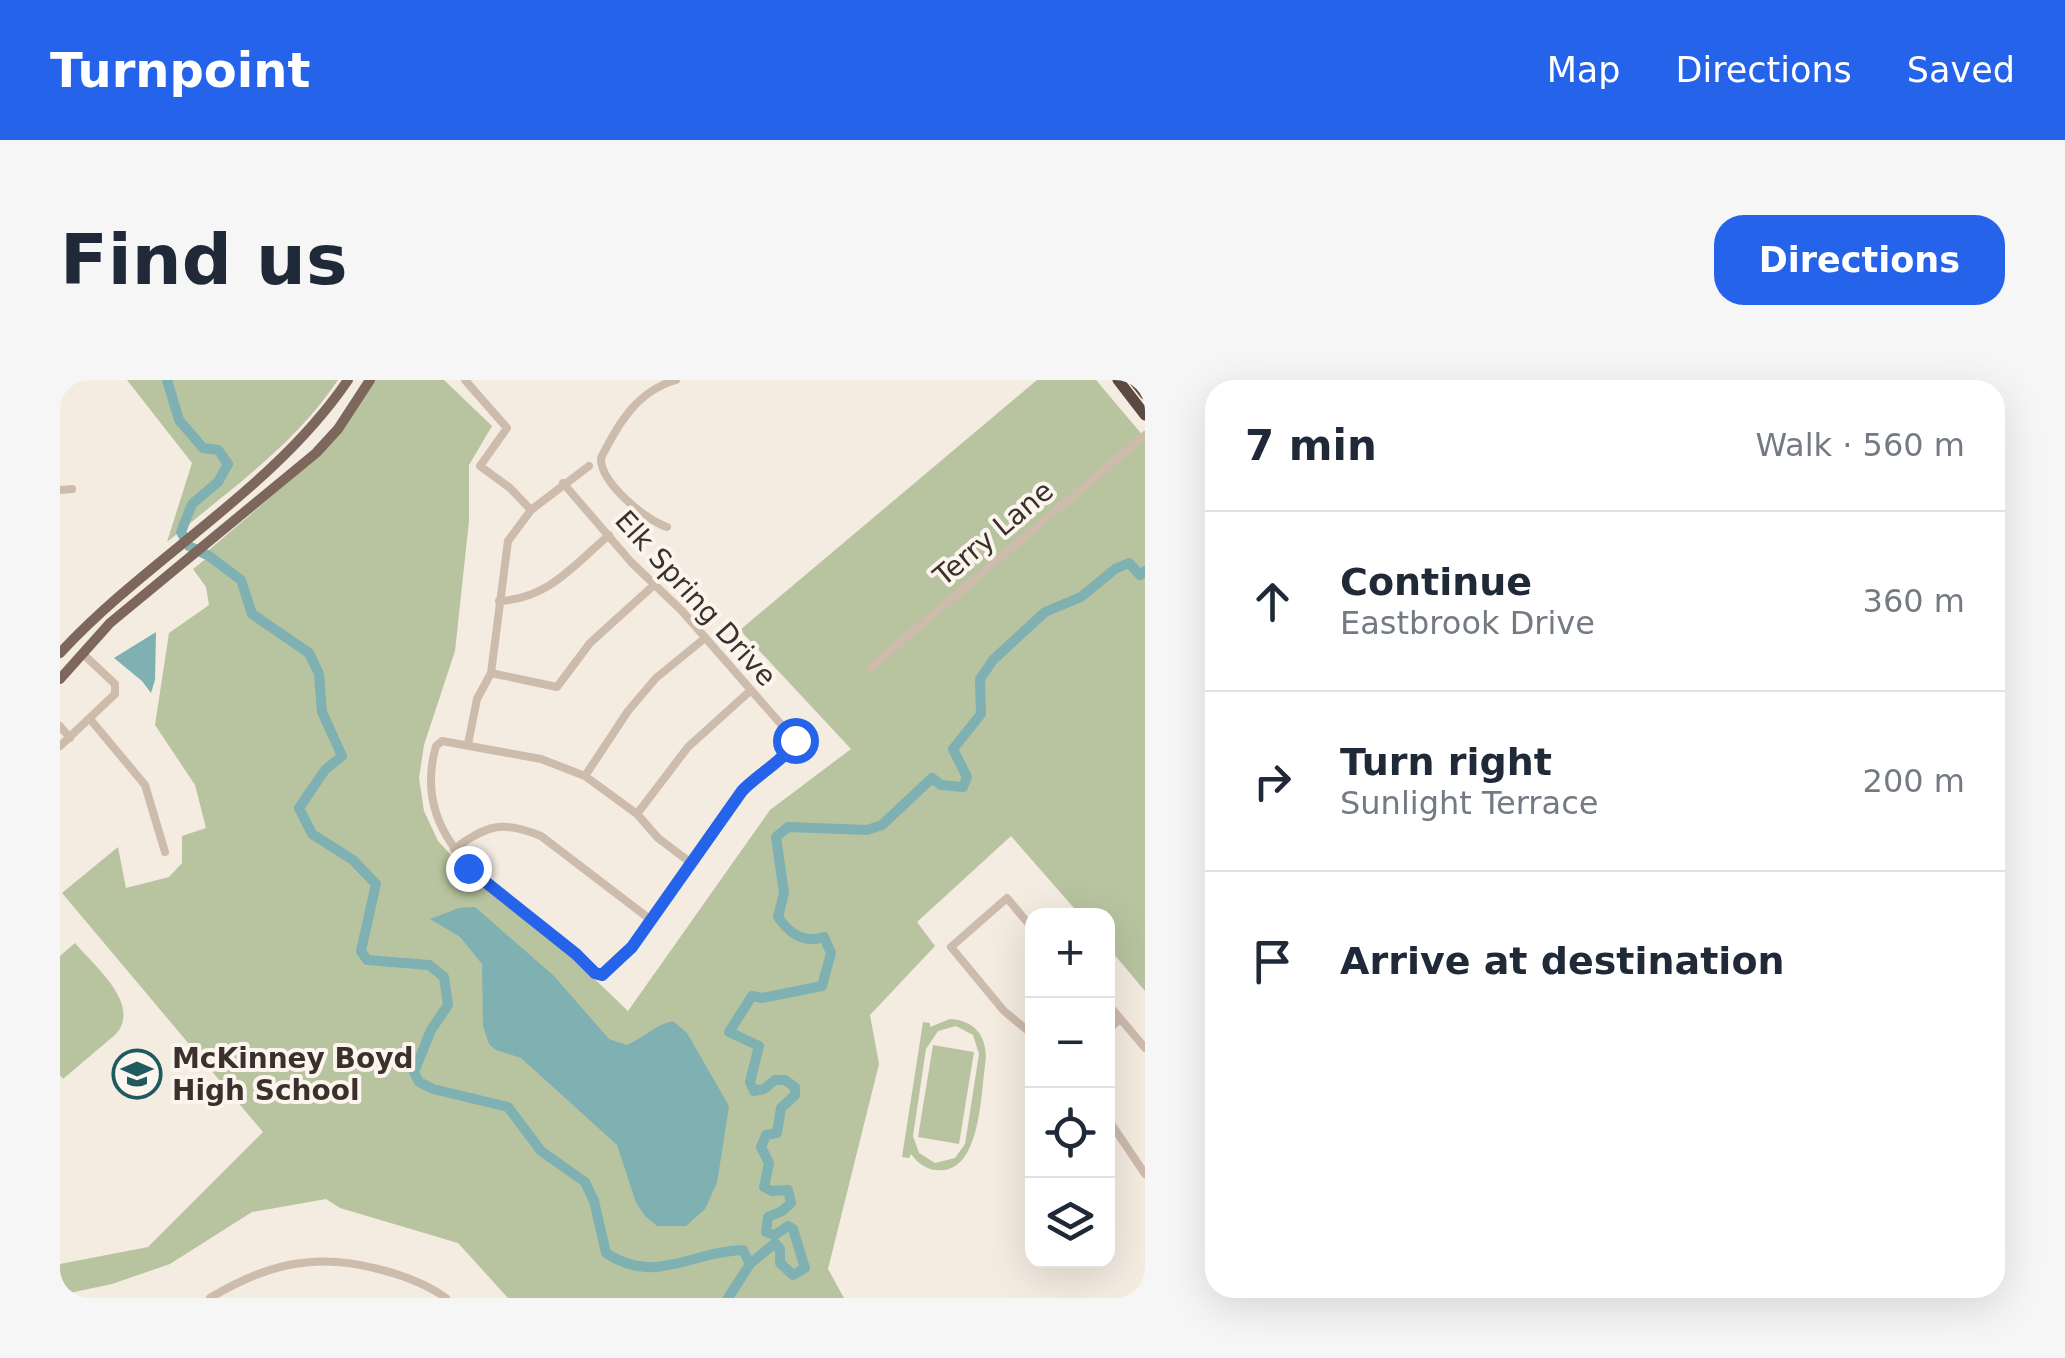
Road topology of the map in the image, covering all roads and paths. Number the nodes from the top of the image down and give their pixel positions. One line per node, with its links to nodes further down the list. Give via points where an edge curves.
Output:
1 (69, 380): 8 (street)
2 (348, 380): 22 (main road, via 282,459 98,612)
3 (370, 380): 23 (main road, via 316,454 110,624)
4 (465, 380): 16 (street, via 507,428 480,466)
5 (676, 380): 17 (street, via 629,410 600,466 648,520)
6 (1118, 380): 10 (highway)
7 (1134, 380): 9 (highway)
8 (60, 388)
9 (1145, 394)
10 (1145, 414)
11 (1145, 435): 24 (street, Terry Lane)
12 (588, 466): 13 (street)
13 (563, 483): 16 (street); 18 (street, Elk Spring Drive)
14 (60, 490): 15 (street)
15 (72, 490)
16 (530, 510): 20 (street, via 508,541)
17 (667, 527)
18 (608, 535): 19 (street, Elk Spring Drive); 20 (street, via 539,593)
19 (654, 585): 21 (street, Elk Spring Drive); 25 (street, via 590,643 558,687)
20 (498, 601): 25 (street)
21 (705, 638): 27 (street, Elk Spring Drive); 32 (street, via 656,678)
22 (60, 653)
23 (83, 654): 26 (main road); 28 (street, via 116,684)
24 (871, 667)
25 (491, 673): 31 (street, via 477,698)
26 (60, 680)
27 (750, 691): 33 (street, via 688,746); 36 (street, Elk Spring Drive, via 796,744 742,791)
28 (90, 719): 30 (street); 35 (street, via 144,785)
29 (60, 726): 30 (street)
30 (63, 742)
31 (468, 744): 32 (street, via 540,758); 34 (street, via 438,743 431,774 435,810)
32 (584, 776): 33 (street)
33 (636, 814): 36 (street)
34 (454, 849): 37 (street, via 492,827 524,829); 37 (street, via 468,868 595,973 602,975 632,947)
35 (165, 852)
36 (691, 863): 37 (street)
37 (651, 920)
38 (1025, 920): 42 (street, via 1007,898 951,947)
39 (1115, 1013): 40 (street)
40 (1120, 1019): 41 (street); 43 (street)
41 (1115, 1024)
42 (1025, 1028)
43 (1145, 1048)
44 (1115, 1129): 45 (street)
45 (1145, 1174)
46 (210, 1298): 47 (street, via 270,1268 322,1260 403,1275)
47 (446, 1298)

